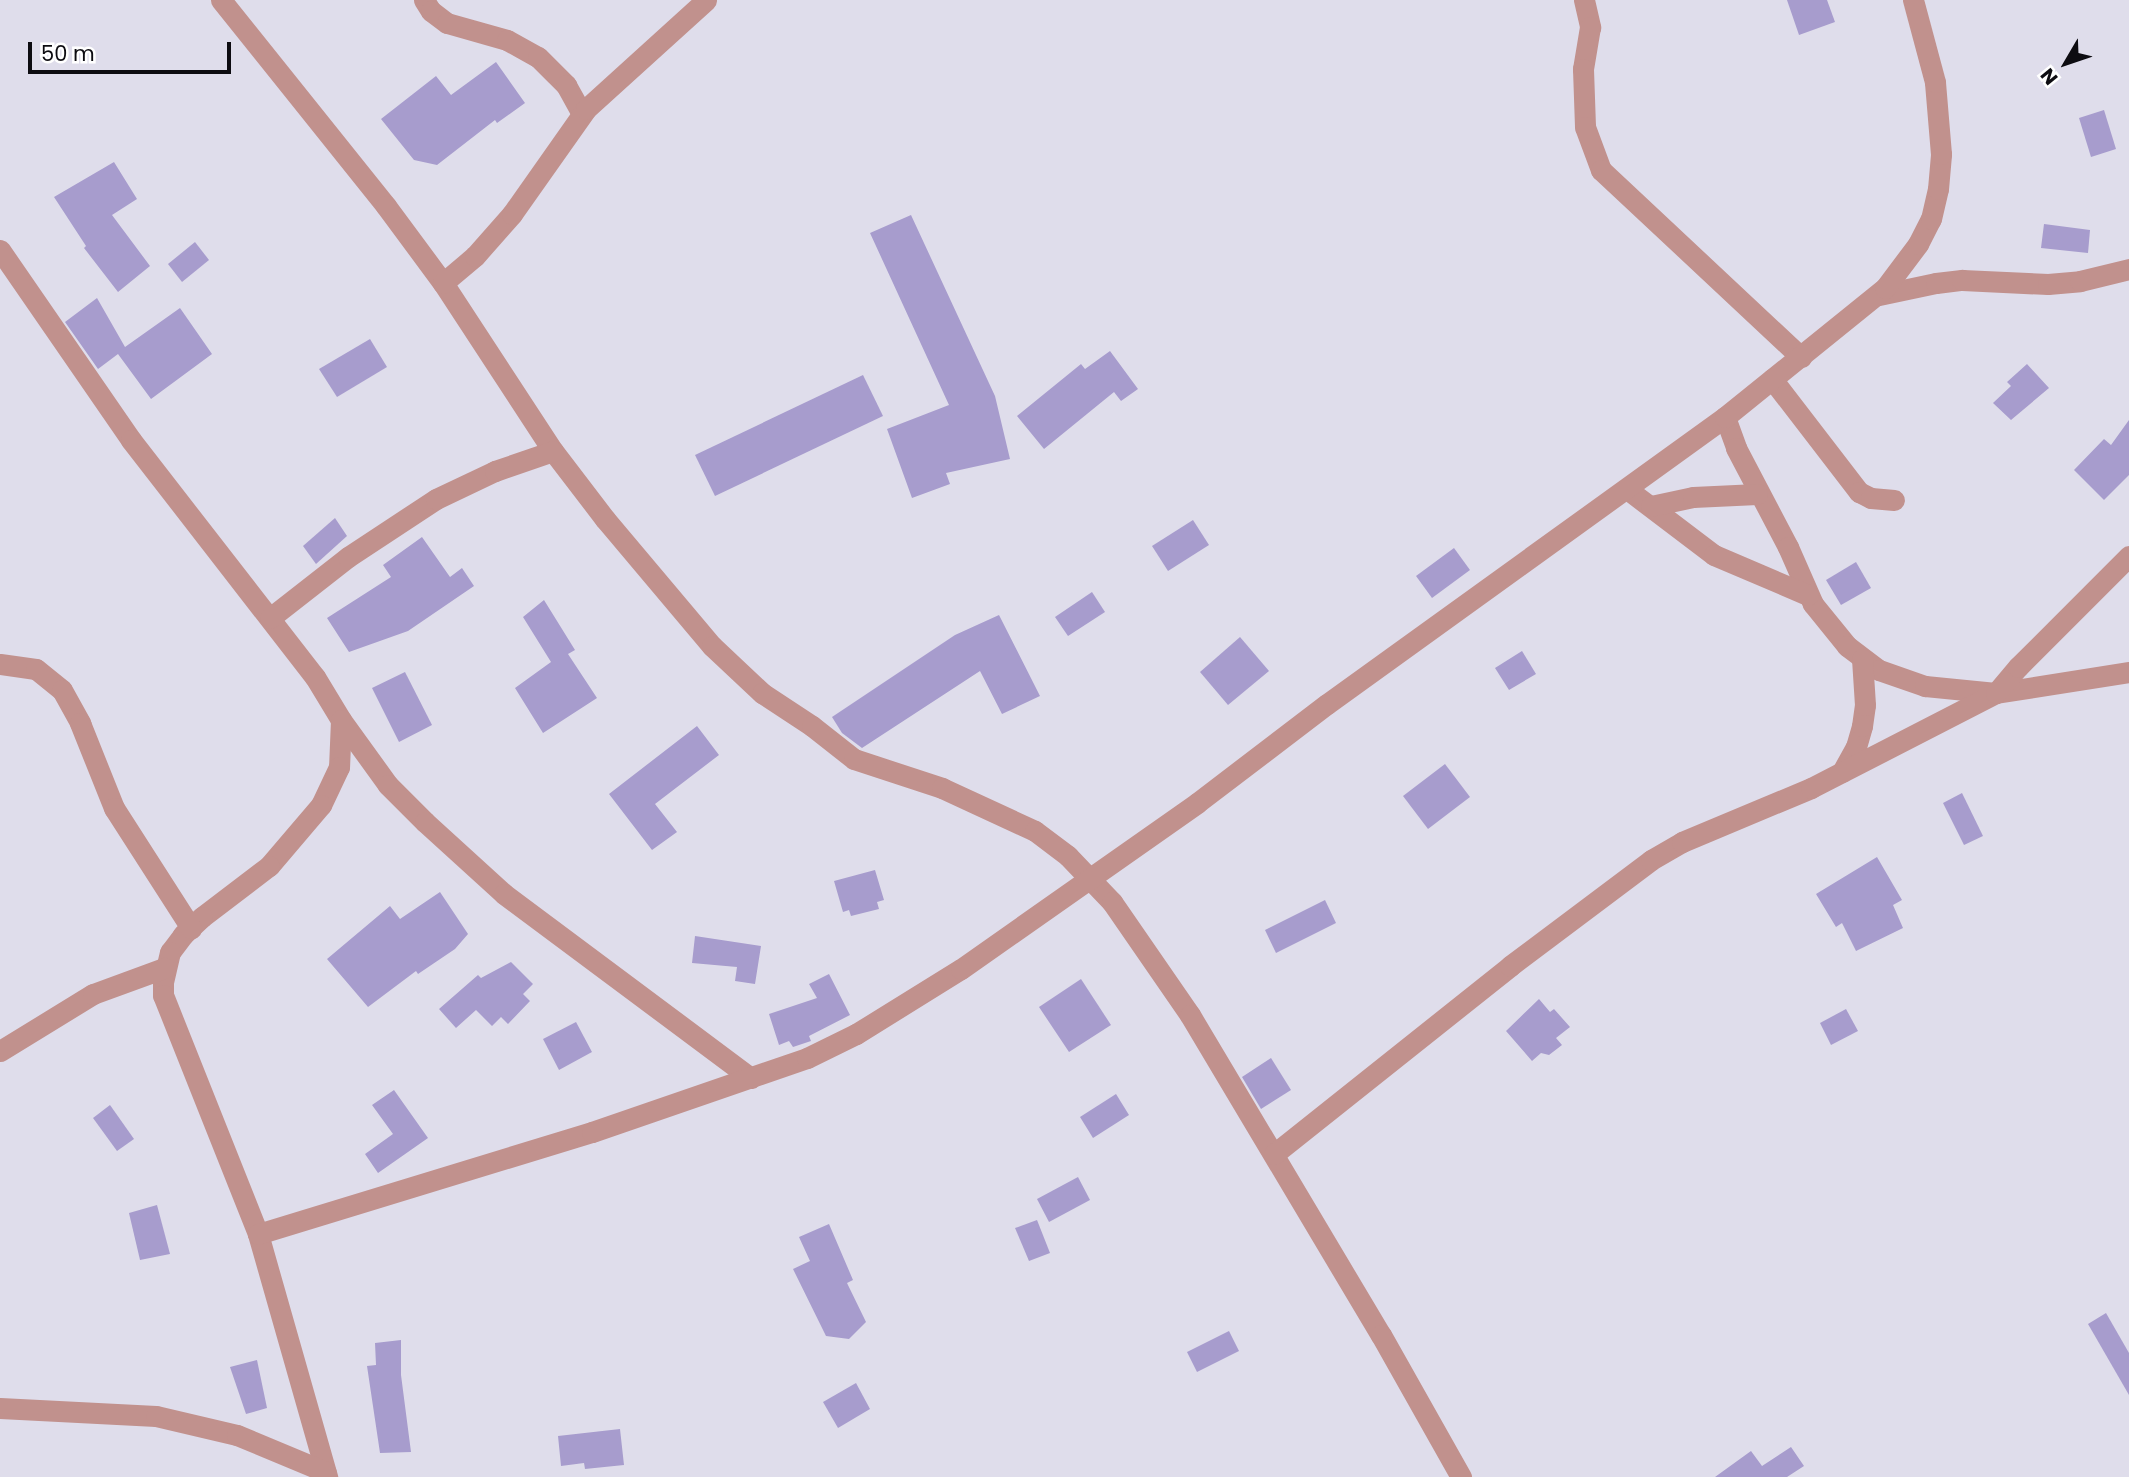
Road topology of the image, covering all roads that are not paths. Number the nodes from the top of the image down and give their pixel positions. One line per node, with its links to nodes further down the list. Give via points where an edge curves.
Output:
1 (221, 0): 9 (street)
2 (424, 0): 6 (street, via 447,23 508,40 538,57 566,85)
3 (706, 0): 6 (street)
4 (1913, 0): 10 (street, via 1935,82 1941,154 1938,189 1931,219 1917,244)
5 (1587, 3): 11 (street, via 1590,27 1583,107 1589,141 1601,170)
6 (582, 114): 9 (street, via 512,214 475,256)
7 (0, 250): 21 (street, via 131,440)
8 (2129, 269): 10 (street, via 2049,284 1962,280)
9 (443, 283): 14 (street)
10 (1877, 296): 11 (street)
11 (1801, 356): 12 (street)
12 (1772, 379): 13 (street); 17 (street, via 1859,492)
13 (1725, 417): 15 (street); 16 (street)
14 (553, 451): 21 (street, via 495,471 436,499 348,557); 28 (street, via 712,646 762,693 854,759 942,788 1035,831)
15 (1627, 489): 18 (street); 28 (street)
16 (1757, 494): 18 (street, via 1693,497); 20 (street, via 1788,547)
17 (1894, 500)
18 (1651, 506): 20 (street, via 1714,555)
19 (2129, 556): 25 (street)
20 (1808, 595): 22 (street)
21 (270, 618): 26 (street)
22 (1862, 659): 25 (street, via 1889,675 1924,686); 27 (street, via 1862,726)
23 (0, 664): 29 (street, via 36,669 62,690 114,808)
24 (2129, 672): 25 (street)
25 (1996, 694): 27 (street)
26 (341, 720): 29 (street, via 339,767 321,805 269,866); 32 (street, via 388,785 504,894)
27 (1842, 772): 33 (street, via 1682,842 1634,872)
28 (1091, 878): 32 (street, via 961,969 856,1034); 33 (street, via 1143,943)
29 (191, 928): 30 (street, via 170,952)
30 (164, 968): 31 (street, via 93,994); 34 (street, via 163,995)
31 (0, 1051)
32 (751, 1078): 34 (street)
33 (1274, 1154): 37 (street)
34 (258, 1234): 36 (street)
35 (0, 1408): 36 (street, via 156,1416 237,1435)
36 (326, 1474)
37 (1461, 1477)

